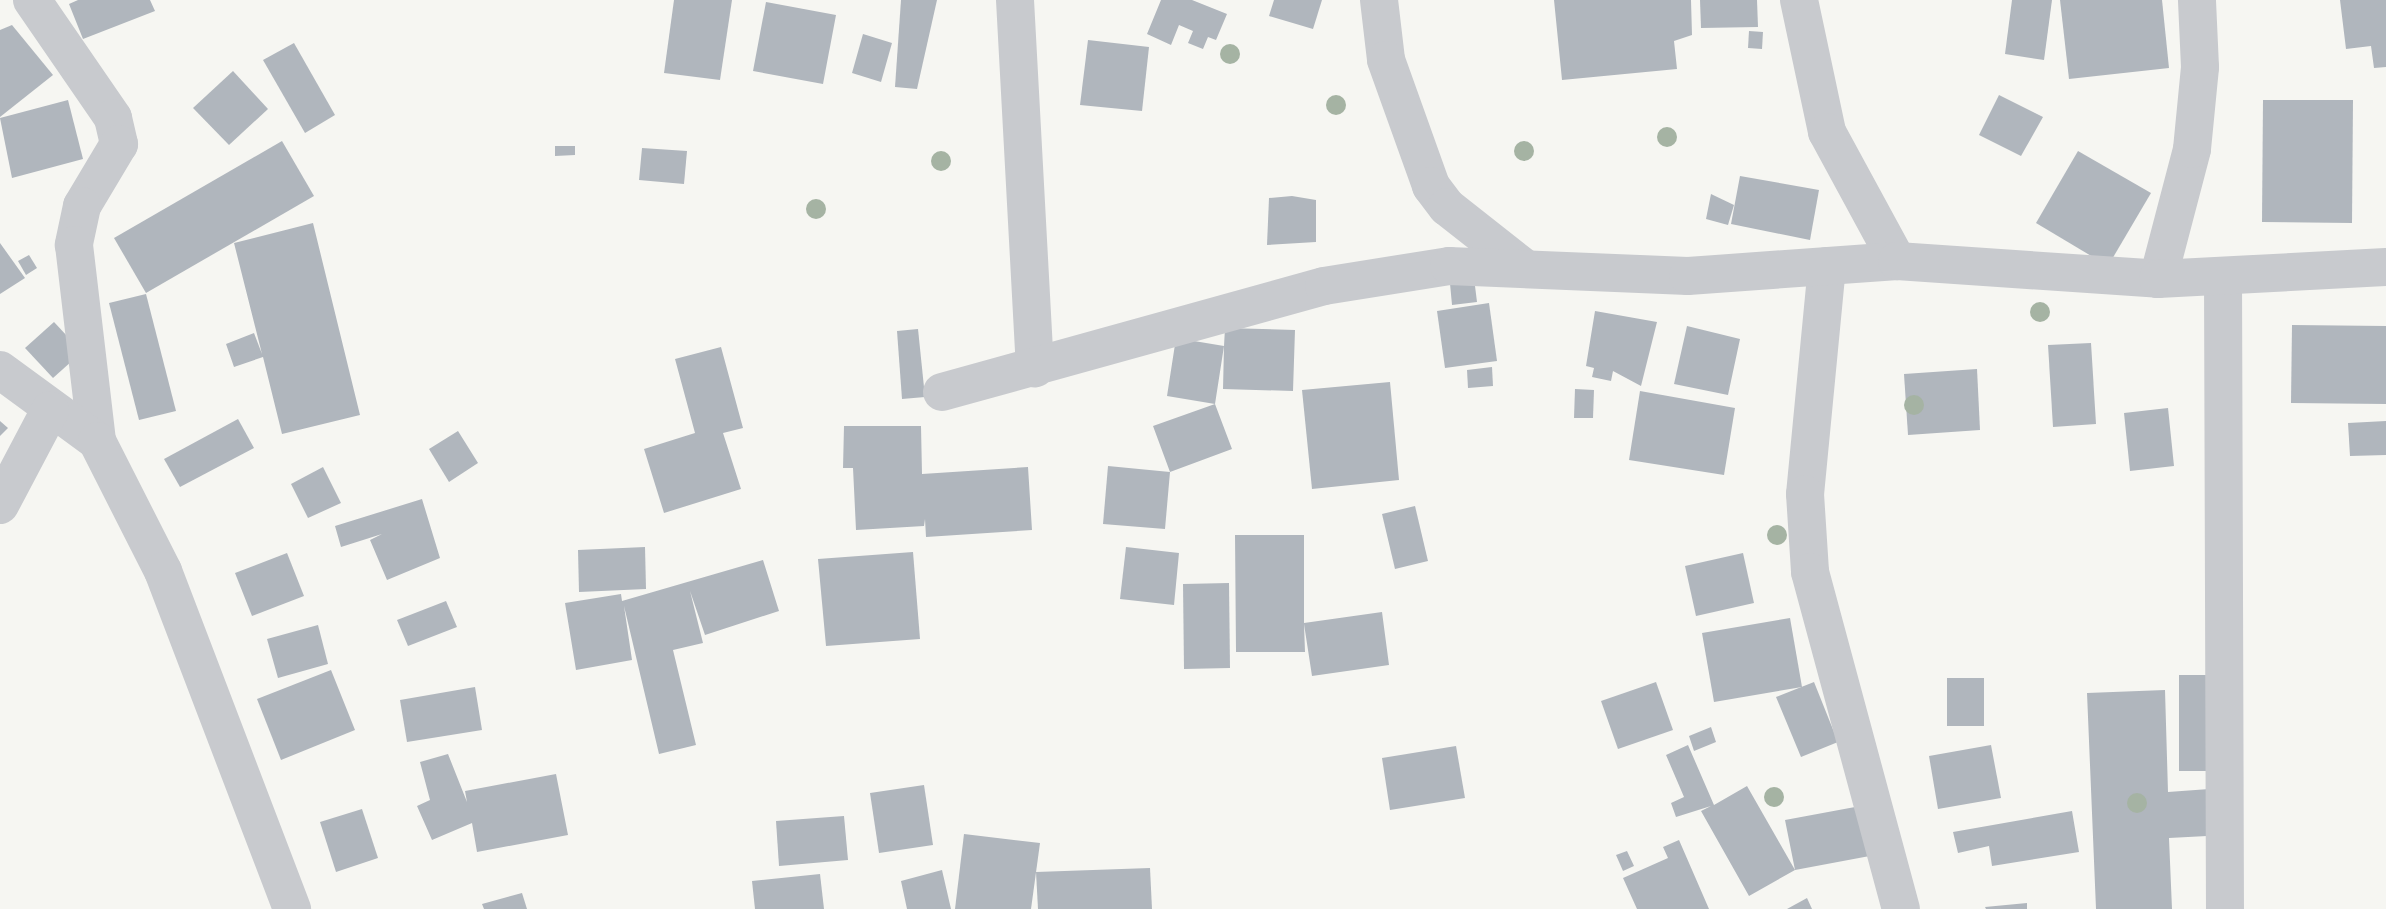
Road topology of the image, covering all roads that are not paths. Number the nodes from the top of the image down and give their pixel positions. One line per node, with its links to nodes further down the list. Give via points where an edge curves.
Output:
1 (32, 0): 16 (street, via 113,118 119,144 82,206 74,245)
2 (1015, 0): 12 (street)
3 (1379, 0): 7 (street, via 1386,60 1431,186 1447,206)
4 (1799, 0): 6 (street, via 1827,132)
5 (2197, 0): 11 (street, via 2200,67 2192,149)
6 (1897, 261): 8 (street); 11 (street)
7 (1522, 266): 8 (street, via 1688,276); 12 (street, via 1449,266 1324,286)
8 (1827, 266): 19 (street, via 1805,494 1810,572)
9 (2386, 267): 10 (street)
10 (2223, 276): 11 (street); 20 (street)
11 (2158, 279)
12 (1035, 368): 14 (street)
13 (0, 370): 15 (street)
14 (942, 392)
15 (50, 410): 16 (street); 17 (street)
16 (97, 440): 18 (street, via 163,571)
17 (0, 505)
18 (292, 909)
19 (1901, 909)
20 (2225, 909)

